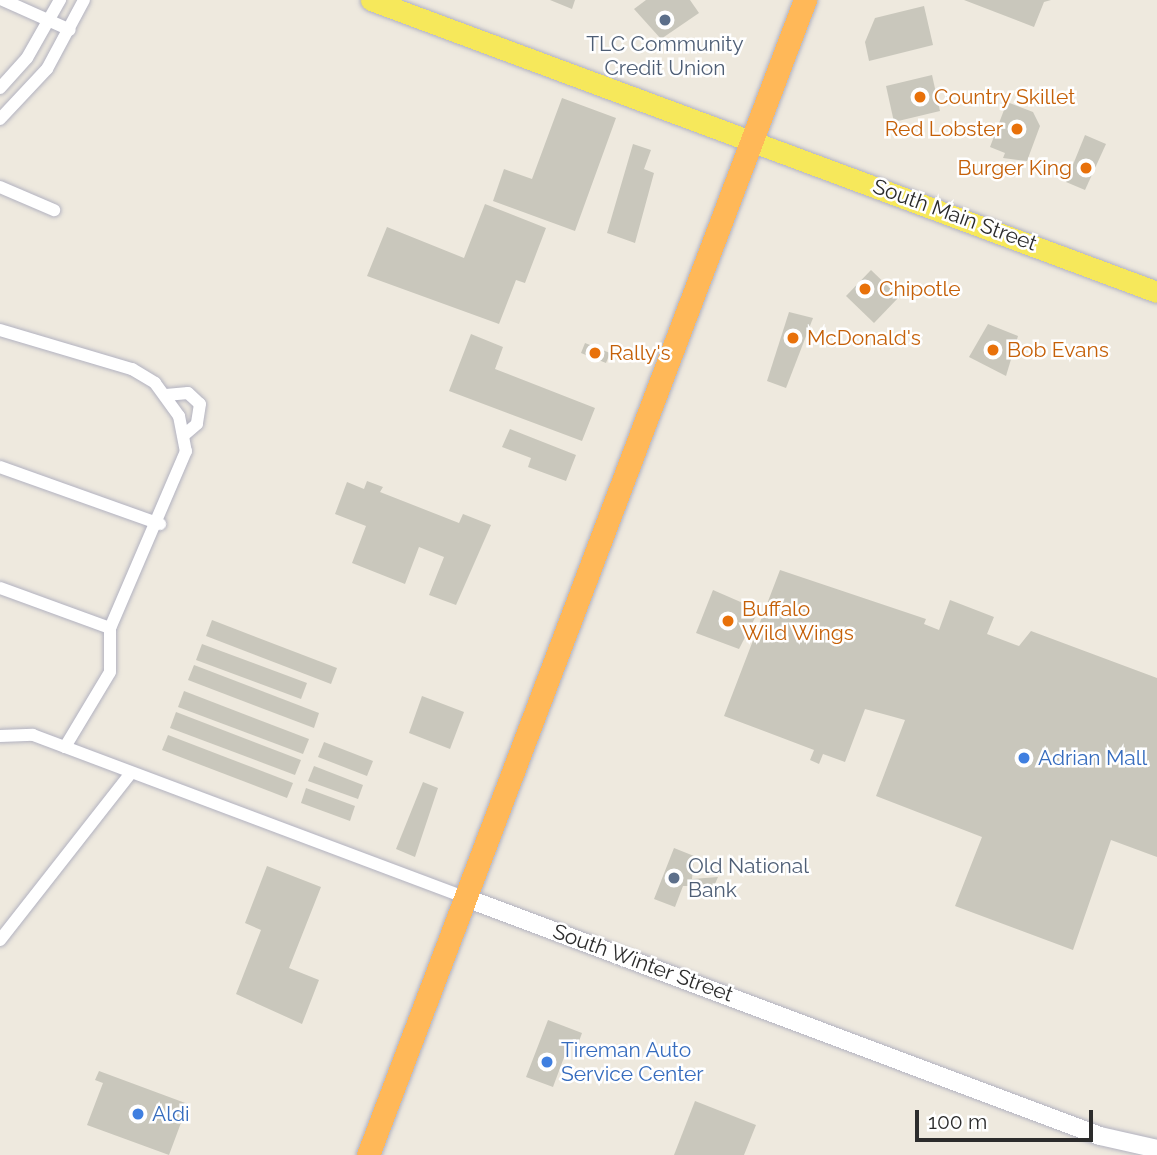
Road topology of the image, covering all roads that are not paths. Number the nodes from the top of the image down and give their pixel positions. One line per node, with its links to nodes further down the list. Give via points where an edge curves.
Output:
1 (3, 0): 6 (street)
2 (60, 0): 6 (street)
3 (84, 0): 7 (street)
4 (371, 0): 10 (main road, South Main Street)
5 (805, 0): 10 (highway)
6 (52, 19): 7 (street); 8 (street)
7 (70, 30): 9 (street, via 47,69)
8 (0, 88)
9 (0, 119)
10 (752, 140): 13 (main road, South Main Street); 24 (highway)
11 (0, 187): 12 (street)
12 (54, 210)
13 (1157, 292)
14 (0, 330): 15 (street, via 132,369)
15 (166, 395): 16 (street); 16 (street, via 188,393 200,404 197,424)
16 (185, 434): 18 (street, via 183,471)
17 (0, 467): 18 (street)
18 (160, 524): 20 (street)
19 (0, 588): 20 (street)
20 (110, 628): 22 (street, via 110,672)
21 (0, 736): 22 (street, South Winter Street, via 33,734)
22 (65, 747): 23 (street, South Winter Street)
23 (131, 773): 24 (street, South Winter Street); 25 (street)
24 (466, 898): 26 (street, South Winter Street, via 1100,1136); 27 (highway)
25 (0, 940)
26 (1157, 1149)
27 (368, 1155)

